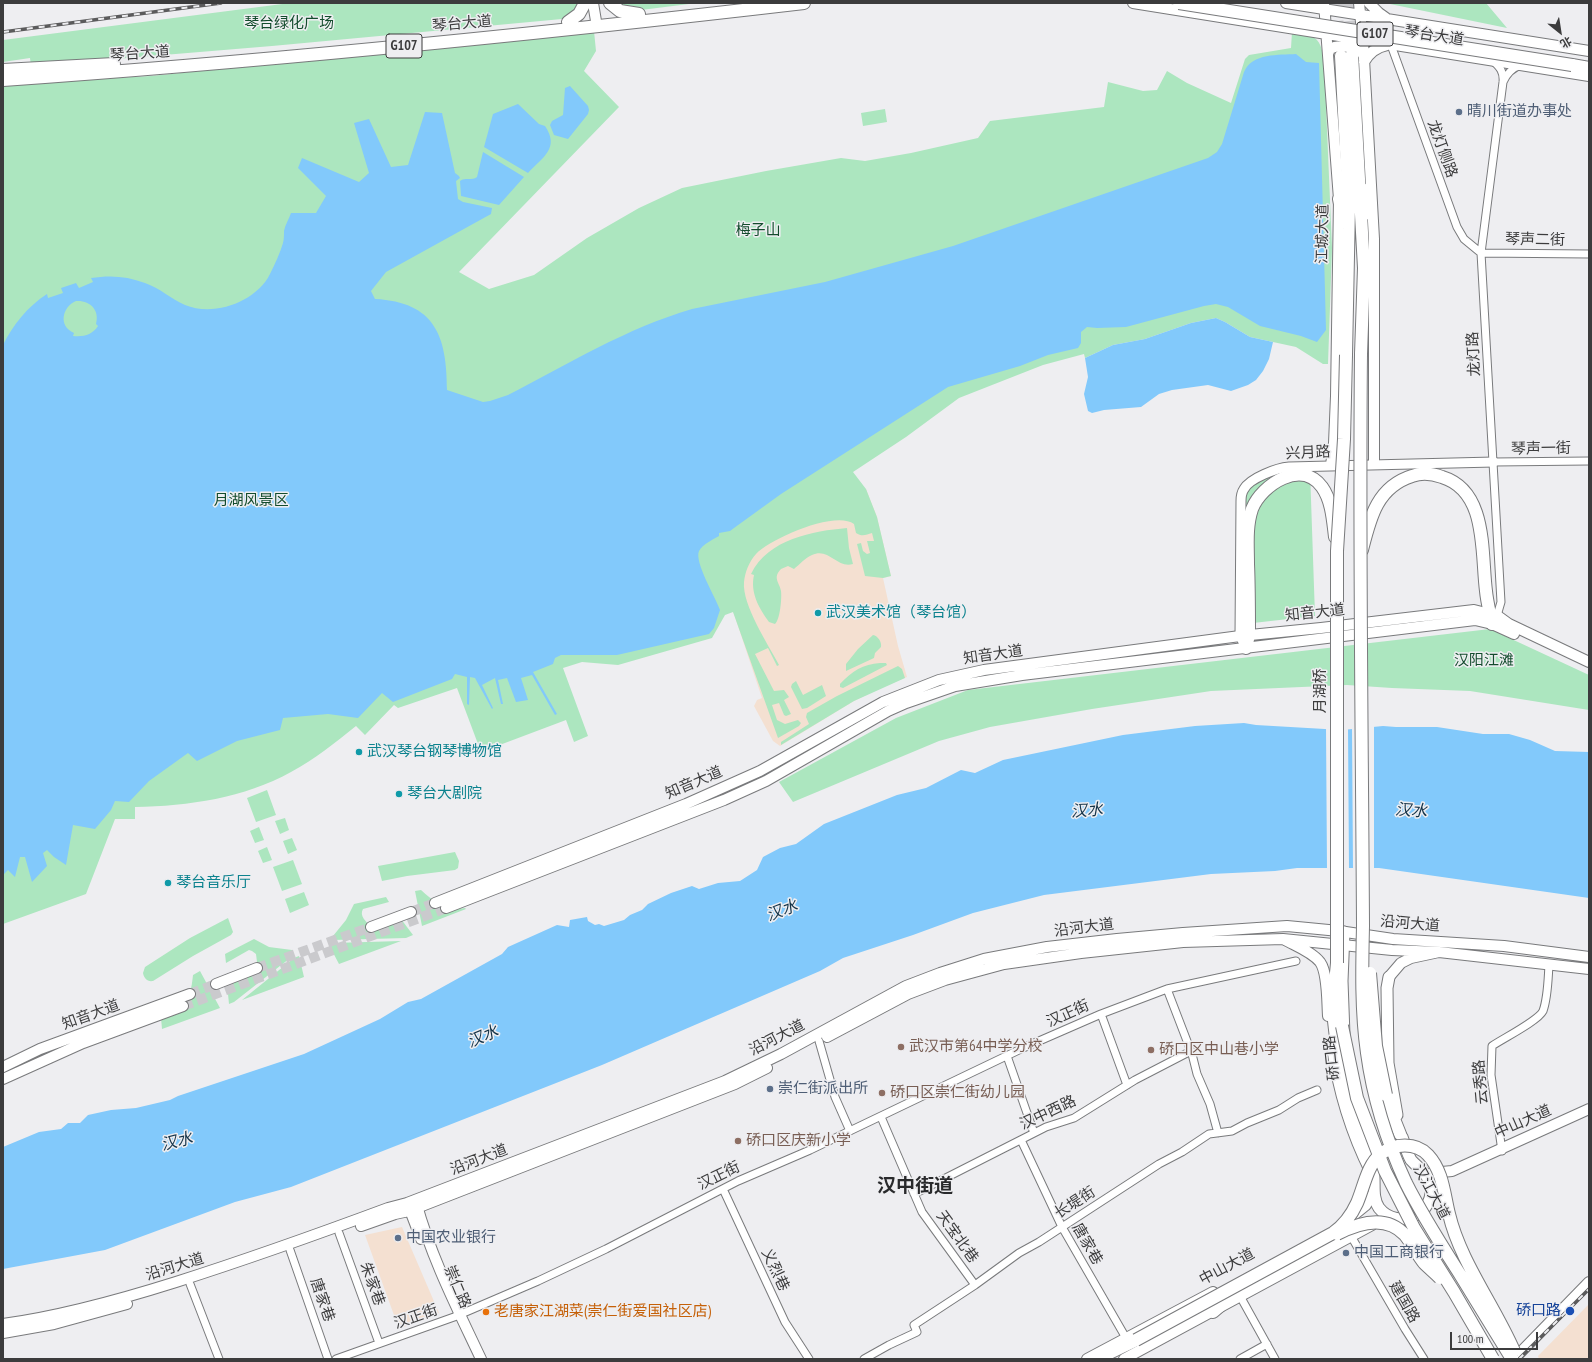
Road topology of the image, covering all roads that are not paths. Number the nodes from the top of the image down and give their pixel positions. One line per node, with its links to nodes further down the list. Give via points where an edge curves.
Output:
1 (585, 3): 20 (highway, via 579,14)
2 (593, 3): 21 (main road)
3 (599, 3): 21 (main road)
4 (610, 3): 17 (highway, via 620,11)
5 (734, 3): 17 (highway, 琴台大道 / G107)
6 (804, 3): 21 (highway, 琴台大道 / G107)
7 (1133, 3): 22 (main road, 琴台大道)
8 (1179, 3): 30 (highway, 琴台大道 / G107, bridge)
9 (1227, 3): 30 (highway, 琴台大道 / G107)
10 (1286, 3): 15 (main road, 琴台大道)
11 (1349, 3): 12 (main road)
12 (1353, 3)
13 (1359, 3): 18 (main road, 江城大道)
14 (1369, 3): 19 (main road)
15 (1305, 4): 16 (main road, 琴台大道)
16 (1324, 6): 18 (main road, 琴台大道); 22 (main road, 江城大道)
17 (639, 14): 21 (highway, 琴台大道 / G107)
18 (1360, 15): 19 (main road, 琴台大道); 23 (main road, 江城大道)
19 (1388, 19): 25 (main road, 琴台大道)
20 (568, 22): 21 (highway, 琴台大道 / G107); 33 (highway, 琴台大道 / G107, via 143,63)
21 (599, 23): 35 (highway, 琴台大道 / G107, via 196,65)
22 (1326, 35): 23 (main road, 琴台大道); 26 (main road, 江城大道)
23 (1363, 41): 24 (main road, 琴台大道); 27 (main road, 江城大道)
24 (1389, 45): 27 (main road); 29 (main road, 琴台大道); 41 (street, 龙灯侧路, via 1457,227 1464,239)
25 (1589, 51)
26 (1328, 54): 27 (main road, via 1330,49 1336,46 1358,49); 38 (main road, 江城大道)
27 (1355, 57): 37 (main road, 江城大道); 39 (highway, 江城大道); 40 (highway, 江城大道)
28 (1589, 60): 30 (highway, 琴台大道 / G107)
29 (1493, 61): 31 (main road, 琴台大道); 36 (street, via 1501,69)
30 (1572, 61): 32 (highway, 琴台大道 / G107)
31 (1521, 65): 34 (main road, 琴台大道); 36 (street, via 1509,72)
32 (1589, 68)
33 (3, 70)
34 (1589, 76)
35 (3, 80)
36 (1503, 82): 41 (street, 龙灯路)
37 (1370, 188): 39 (highway); 46 (main road, 江城大道, via 1374,239)
38 (1340, 199): 40 (highway); 47 (main road, 江城大道, via 1336,396)
39 (1363, 227): 49 (highway, 江城大道, bridge, via 1360,473)
40 (1349, 248): 43 (highway, 江城大道)
41 (1481, 253): 42 (street, 琴声二街); 45 (street, 龙灯路)
42 (1589, 254)
43 (1346, 355): 48 (highway, 月湖桥, bridge)
44 (1589, 461): 45 (street, 琴声一街)
45 (1494, 462): 46 (street, 兴月路); 50 (street, 龙灯路, via 1501,602)
46 (1374, 464): 47 (street, 兴月路)
47 (1331, 465): 51 (street, 兴月路, via 1277,469 1251,482 1244,489 1241,501)
48 (1337, 551): 51 (highway, bridge, via 1330,505 1325,491 1316,481 1304,475 1289,476 1266,488 1255,502 1249,519); 66 (highway, 月湖桥, bridge)
49 (1362, 551): 50 (highway, via 1369,525 1382,496 1398,481 1420,473 1446,478 1457,484 1466,494 1477,516 1482,540 1486,591); 58 (highway, bridge)
50 (1493, 618): 51 (main road, 知音大道, via 1474,610); 52 (main road, 知音大道); 53 (main road, 知音大道); 54 (main road, 知音大道)
51 (1245, 635): 52 (highway); 55 (main road, 知音大道, via 984,670 939,680 883,702 770,766 693,801)
52 (1246, 648): 56 (main road, 知音大道, via 1022,675 942,690 888,711 779,773 731,797)
53 (1589, 662)
54 (1589, 667)
55 (435, 902)
56 (446, 908)
57 (410, 912): 59 (main road)
58 (1363, 926): 90 (highway, bridge, via 1369,961 1376,1046 1386,1094); 139 (highway, 汉江大道, bridge, via 1362,975 1367,1054 1387,1135 1405,1181 1439,1242)
59 (371, 927)
60 (1344, 932): 62 (main road, 硚口路); 64 (main road, 沿河大道, via 1393,939 1504,946); 101 (main road, 沿河大道, via 1287,926 1183,933 1047,947 984,959 940,972 906,986 785,1052 724,1081)
61 (1283, 939): 62 (main road, 沿河大道); 77 (main road, 沿河大道, via 1183,942 1004,964 945,980 908,994); 95 (main road, via 1320,963 1325,978 1335,1072 1355,1138)
62 (1343, 944): 63 (main road, 沿河大道); 92 (main road, 硚口路, via 1343,1022 1349,1081)
63 (1439, 952): 67 (main road, 沿河大道); 70 (main road, 沿河大道, via 1411,958 1401,963)
64 (1589, 957)
65 (1296, 961): 72 (street, 汉正街)
66 (1337, 963): 76 (highway, 月湖桥); 92 (highway, via 1334,1017 1340,1060)
67 (1549, 965): 69 (main road, 沿河大道); 93 (street, 云秀路, via 1542,1012 1534,1020 1492,1046 1491,1075)
68 (257, 968): 71 (main road)
69 (1589, 969)
70 (1389, 977): 90 (main road, via 1388,1063)
71 (216, 984)
72 (1167, 989): 75 (street, 汉正街); 78 (street)
73 (190, 994): 80 (main road, 知音大道, via 40,1049)
74 (183, 1006): 81 (main road, 知音大道, via 83,1043)
75 (1101, 1014): 79 (street, 汉正街); 82 (street)
76 (1342, 1026): 113 (highway, 汉江大道, bridge, via 1356,1093 1382,1164 1414,1228)
77 (819, 1041): 87 (street, via 835,1097); 100 (main road, 沿河大道, via 735,1084)
78 (1191, 1052): 82 (street, 汉中西路); 89 (street)
79 (1007, 1056): 86 (street, 汉正街); 88 (street)
80 (3, 1067)
81 (3, 1078)
82 (1127, 1085): 88 (street, 汉中西路, via 1074,1118)
83 (1317, 1090): 89 (street, 长堤街, via 1232,1131)
84 (1589, 1109): 93 (main road, 中山大道)
85 (1589, 1113): 93 (main road, 中山大道)
86 (881, 1116): 87 (street, 汉正街); 98 (street, 天宝北巷)
87 (850, 1131): 96 (street, 汉正街)
88 (1034, 1133): 91 (street, 汉中西路)
89 (1218, 1133): 105 (street, 长堤街, via 1209,1134 1159,1164)
90 (1400, 1134): 94 (main road, via 1412,1162)
91 (1021, 1140): 98 (street, 汉中西路); 105 (street, 唐家巷)
92 (1364, 1143): 95 (main road, 硚口路)
93 (1502, 1150): 94 (main road, 中山大道, via 1452,1170 1432,1173); 99 (main road, 中山大道, via 1440,1182)
94 (1423, 1171): 99 (main road, via 1428,1177)
95 (1374, 1179): 97 (main road, 硚口路)
96 (723, 1189): 116 (street, 汉正街, via 599,1252); 128 (street, 义烈巷, via 785,1322)
97 (1374, 1192): 103 (main road, via 1380,1209); 119 (main road, 中山大道, via 1366,1205 1351,1218)
98 (914, 1194): 112 (street, 天宝北巷, via 922,1212)
99 (1431, 1195): 104 (main road, via 1427,1206 1417,1216); 138 (main road, via 1431,1217 1439,1237)
100 (431, 1202): 101 (main road, 沿河大道); 106 (main road, via 422,1220)
101 (412, 1205): 102 (main road, 沿河大道); 106 (main road, 崇仁路); 117 (main road, 沿河大道, via 388,1208 235,1263 138,1294 66,1313)
102 (395, 1214): 106 (main road, via 411,1220); 107 (main road, 沿河大道)
103 (1389, 1216): 104 (main road); 108 (main road)
104 (1403, 1219): 136 (main road, via 1424,1248)
105 (1062, 1227): 112 (street, 长堤街, via 1019,1253); 119 (street, 唐家巷)
106 (422, 1232): 116 (main road, 崇仁路)
107 (339, 1233): 109 (main road, 沿河大道); 120 (street, 朱家巷)
108 (1351, 1236): 114 (main road); 135 (street, 建国路)
109 (290, 1250): 111 (main road, 沿河大道); 124 (street, 唐家巷)
110 (1589, 1282): 139 (main road)
111 (190, 1284): 118 (main road, 沿河大道, via 75,1318); 123 (street)
112 (976, 1285): 129 (street, 长堤街, via 914,1325 917,1332 889,1344)
113 (1454, 1292): 115 (highway, bridge, via 1424,1262 1403,1234 1392,1226 1368,1222 1349,1228 1253,1279); 137 (highway, 汉江大道, bridge)
114 (1240, 1296): 115 (main road); 121 (street)
115 (1212, 1312): 122 (main road)
116 (457, 1316): 120 (street, 汉正街); 126 (main road, 崇仁路); 127 (main road, 崇仁路)
117 (3, 1324)
118 (3, 1333)
119 (1131, 1339): 130 (main road, 中山大道); 131 (highway); 140 (highway, bridge, via 1333,1233 1357,1203 1374,1161 1393,1147 1404,1146 1424,1151 1437,1167 1460,1249)
120 (380, 1343): 125 (street, 汉正街)
121 (1267, 1344): 133 (street); 134 (street)
122 (1136, 1356): 132 (main road)
123 (219, 1359)
124 (328, 1359)
125 (336, 1359)
126 (474, 1359)
127 (481, 1359)
128 (809, 1359)
129 (864, 1359)
130 (1087, 1359)
131 (1097, 1359)
132 (1124, 1359)
133 (1240, 1359)
134 (1275, 1359)
135 (1424, 1359)
136 (1490, 1359)
137 (1493, 1359)
138 (1508, 1359)
139 (1513, 1359)
140 (1518, 1359)

